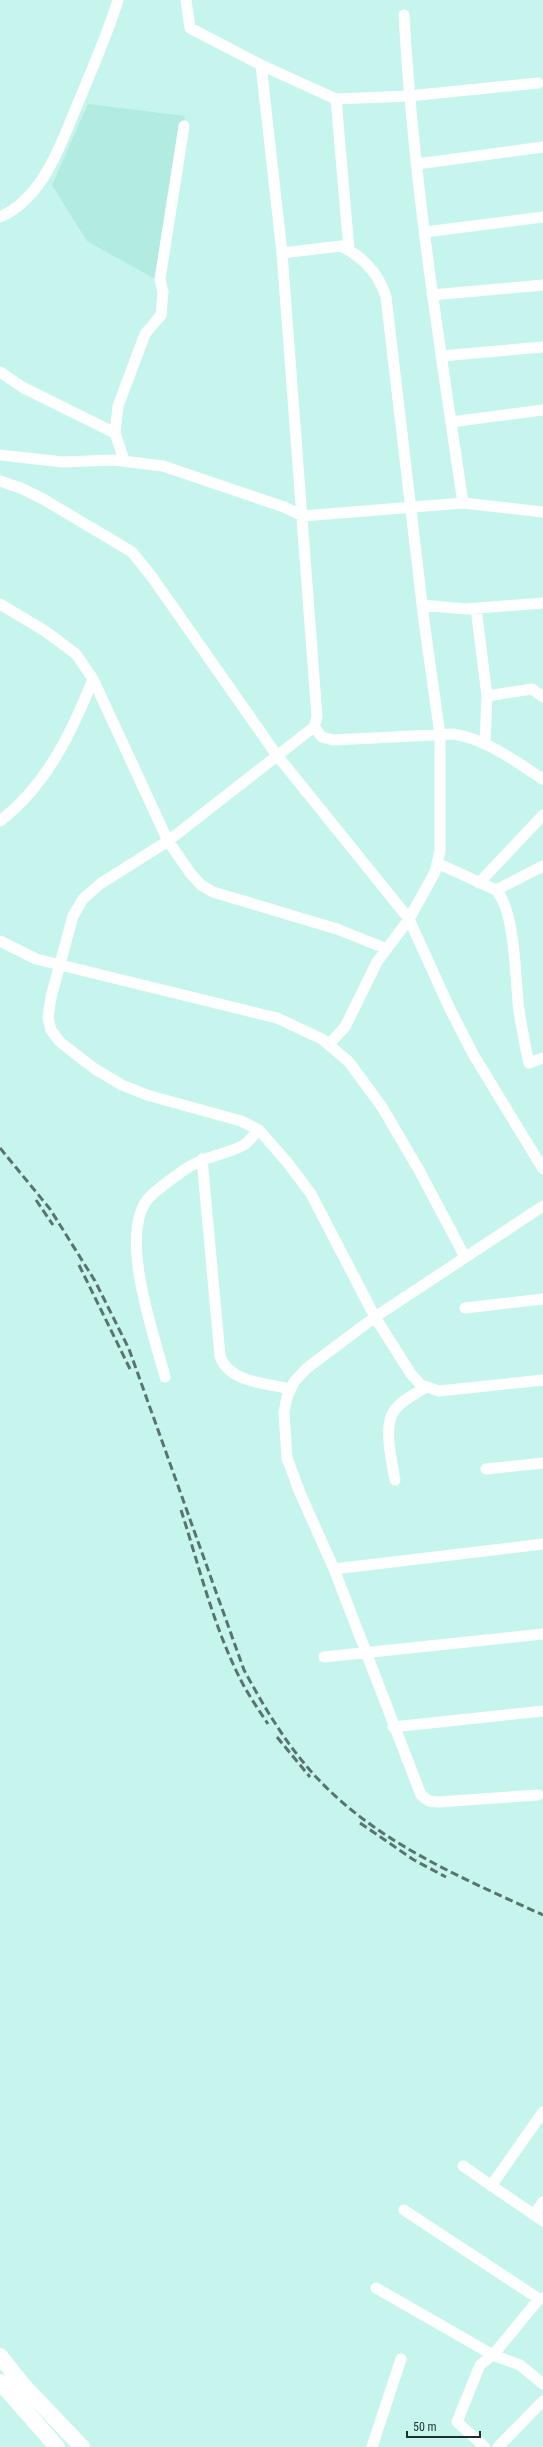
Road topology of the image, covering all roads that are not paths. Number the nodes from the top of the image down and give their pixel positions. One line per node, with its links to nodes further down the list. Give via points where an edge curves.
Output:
1 (118, 0): 11 (street, via 109,30 52,163 39,184 20,205)
2 (186, 0): 4 (street, via 190,28)
3 (404, 15): 6 (street)
4 (261, 65): 7 (street); 15 (street)
5 (538, 83): 6 (street)
6 (409, 96): 7 (street); 10 (street)
7 (336, 100): 14 (street)
8 (184, 126): 23 (street, via 160,279 163,292 161,315 145,334 137,350 118,406)
9 (543, 146): 10 (street)
10 (417, 164): 13 (street)
11 (0, 217)
12 (543, 217): 13 (street)
13 (425, 232): 17 (street)
14 (349, 250): 15 (street, via 341,246); 28 (street, via 381,280 386,297)
15 (282, 253): 30 (street)
16 (543, 285): 17 (street)
17 (432, 295): 19 (street)
18 (543, 346): 19 (street)
19 (441, 356): 22 (street)
20 (0, 372): 23 (street, via 24,388)
21 (543, 410): 22 (street)
22 (451, 422): 27 (street)
23 (115, 433): 25 (street)
24 (0, 455): 25 (street, via 64,462)
25 (124, 460): 30 (street, via 163,466 284,507)
26 (0, 481): 41 (street, via 23,489 132,552)
27 (463, 503): 28 (street); 29 (street)
28 (411, 507): 30 (street); 33 (street)
29 (543, 512)
30 (303, 516): 38 (street, via 317,691 317,717)
31 (543, 603): 34 (street)
32 (0, 604): 35 (street, via 76,654)
33 (422, 604): 34 (street); 39 (street)
34 (476, 608): 36 (street)
35 (93, 680): 44 (street, via 59,753 27,798); 45 (street)
36 (487, 696): 37 (street, via 532,689); 40 (street)
37 (543, 697)
38 (314, 727): 39 (street, via 322,737 333,740); 41 (street)
39 (440, 735): 40 (street, via 470,736); 46 (street, via 440,851)
40 (485, 743): 42 (street)
41 (276, 754): 45 (street); 50 (street)
42 (543, 779)
43 (543, 815): 48 (street)
44 (0, 821)
45 (168, 841): 52 (street, via 191,874 201,885 213,892 337,929); 53 (street, via 100,884 83,899 73,916)
46 (437, 863): 48 (street); 50 (street, via 435,872)
47 (543, 866): 49 (street)
48 (479, 883): 49 (street)
49 (496, 890): 55 (street, via 506,904 510,924 519,1012 529,1063)
50 (409, 919): 52 (street); 58 (street, via 473,1054)
51 (0, 941): 53 (street, via 36,960)
52 (387, 949): 54 (street, via 368,978 345,1027)
53 (58, 966): 54 (street, via 277,1018 304,1029); 56 (street, via 48,1018 51,1030 60,1042 95,1069 122,1085 147,1095 229,1117)
54 (329, 1044): 60 (street, via 349,1062 382,1107)
55 (543, 1058)
56 (259, 1130): 57 (street, via 245,1144); 63 (street, via 311,1194)
57 (202, 1159): 64 (street, via 148,1199 140,1213 137,1232 138,1277); 67 (street, via 220,1356 223,1365 239,1377)
58 (543, 1169)
59 (543, 1206): 60 (street)
60 (465, 1258): 63 (street)
61 (543, 1299): 62 (street)
62 (465, 1308)
63 (375, 1317): 66 (street, via 411,1374); 67 (street, via 307,1368)
64 (165, 1377)
65 (543, 1380): 66 (street, via 439,1390)
66 (426, 1387): 70 (street, via 394,1411 389,1422 389,1444)
67 (291, 1389): 72 (street, via 284,1412 287,1458)
68 (543, 1463): 69 (street)
69 (486, 1469)
70 (395, 1480)
71 (543, 1544): 72 (street)
72 (334, 1569): 74 (street)
73 (543, 1634): 74 (street)
74 (365, 1652): 75 (street); 77 (street)
75 (324, 1657)
76 (543, 1711): 77 (street)
77 (394, 1727): 78 (street, via 416,1785 421,1795 429,1801)
78 (538, 1795)
79 (543, 2112): 81 (street)
80 (463, 2166): 81 (street)
81 (491, 2186): 84 (street)
82 (543, 2202): 84 (street)
83 (404, 2210): 86 (street)
84 (539, 2218)
85 (376, 2288): 87 (street)
86 (541, 2298): 87 (street)
87 (493, 2355): 91 (street, via 520,2365); 96 (street, via 480,2365 457,2422)
88 (0, 2356): 94 (highway, via 23,2385)
89 (401, 2359): 95 (street)
90 (0, 2382): 93 (highway)
91 (543, 2384)
92 (543, 2401): 97 (street)
93 (57, 2447)
94 (82, 2447)
95 (372, 2447)
96 (485, 2447)
97 (498, 2447)

